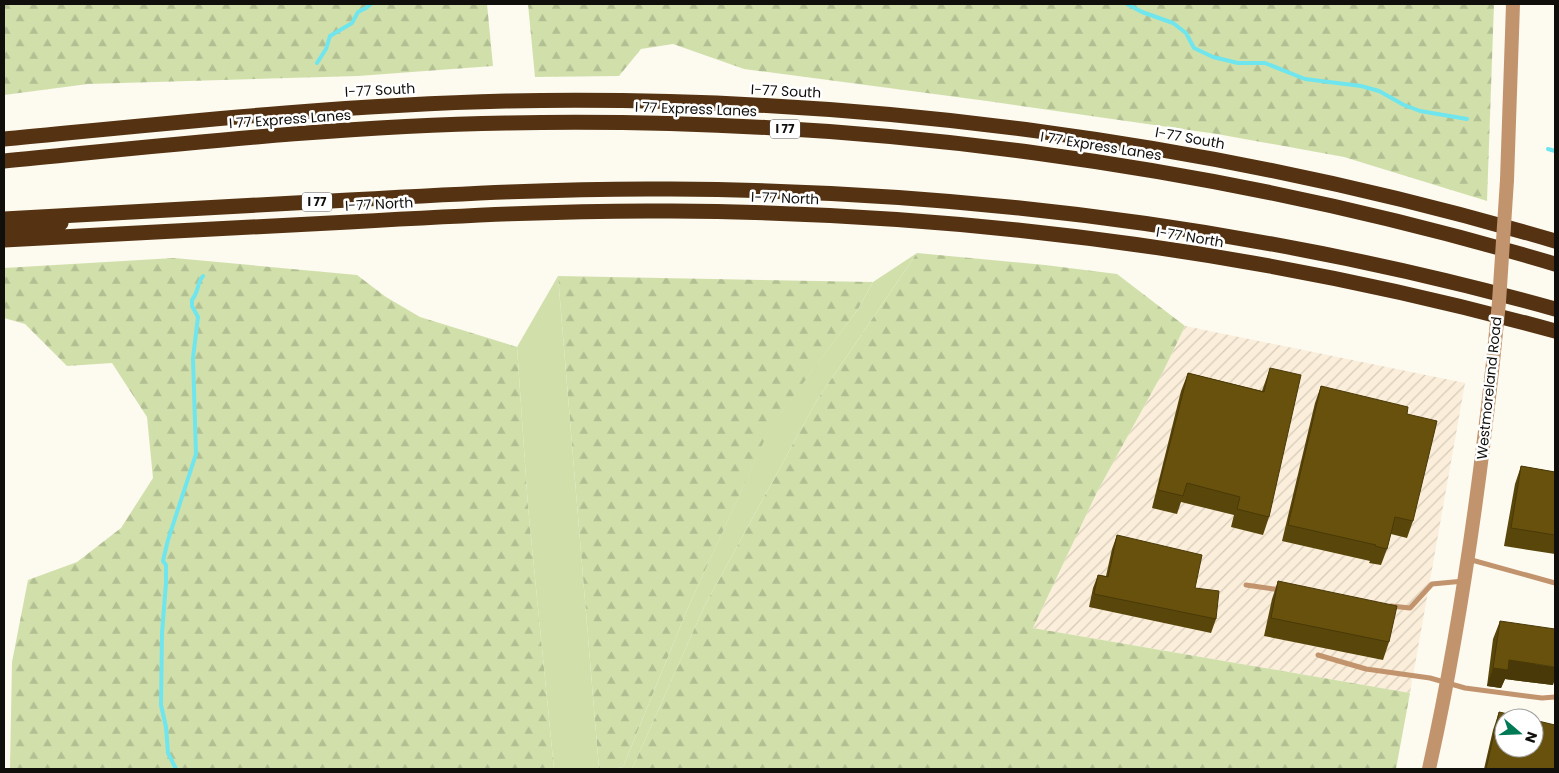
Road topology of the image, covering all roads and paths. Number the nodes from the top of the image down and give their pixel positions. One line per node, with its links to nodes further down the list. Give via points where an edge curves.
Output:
1 (1514, 4): 12 (street, Westmoreland Road, bridge, via 1500,284 1486,429)
2 (4, 139): 8 (highway, I-77 South / I 77, via 277,114 441,103 607,101 803,108 1021,128 1192,155 1379,194)
3 (4, 161): 9 (highway, I 77 Express Lanes / I 77, via 270,136 442,125 606,123 802,130 1018,150 1161,172 1374,215)
4 (109, 213): 5 (highway, I 77); 6 (highway, via 40,228); 10 (highway, I 77, via 598,189 743,190 896,198 1098,218 1251,241 1394,270)
5 (4, 219)
6 (4, 230)
7 (4, 240): 11 (highway, I-77 North / I 77, via 526,213 670,211 815,215 960,225 1176,251 1354,284)
8 (1555, 241)
9 (1555, 264)
10 (1555, 309)
11 (1555, 332)
12 (1468, 558): 13 (street, Westmoreland Road); 14 (lane)
13 (1464, 581): 17 (lane, via 1432,584 1410,608); 19 (street, Westmoreland Road)
14 (1555, 583)
15 (1246, 585): 16 (lane)
16 (1284, 590)
17 (1381, 604)
18 (1318, 655): 19 (lane, via 1366,669)
19 (1447, 683): 20 (lane, via 1542,698); 21 (street, Westmoreland Road)
20 (1555, 697)
21 (1429, 769)

